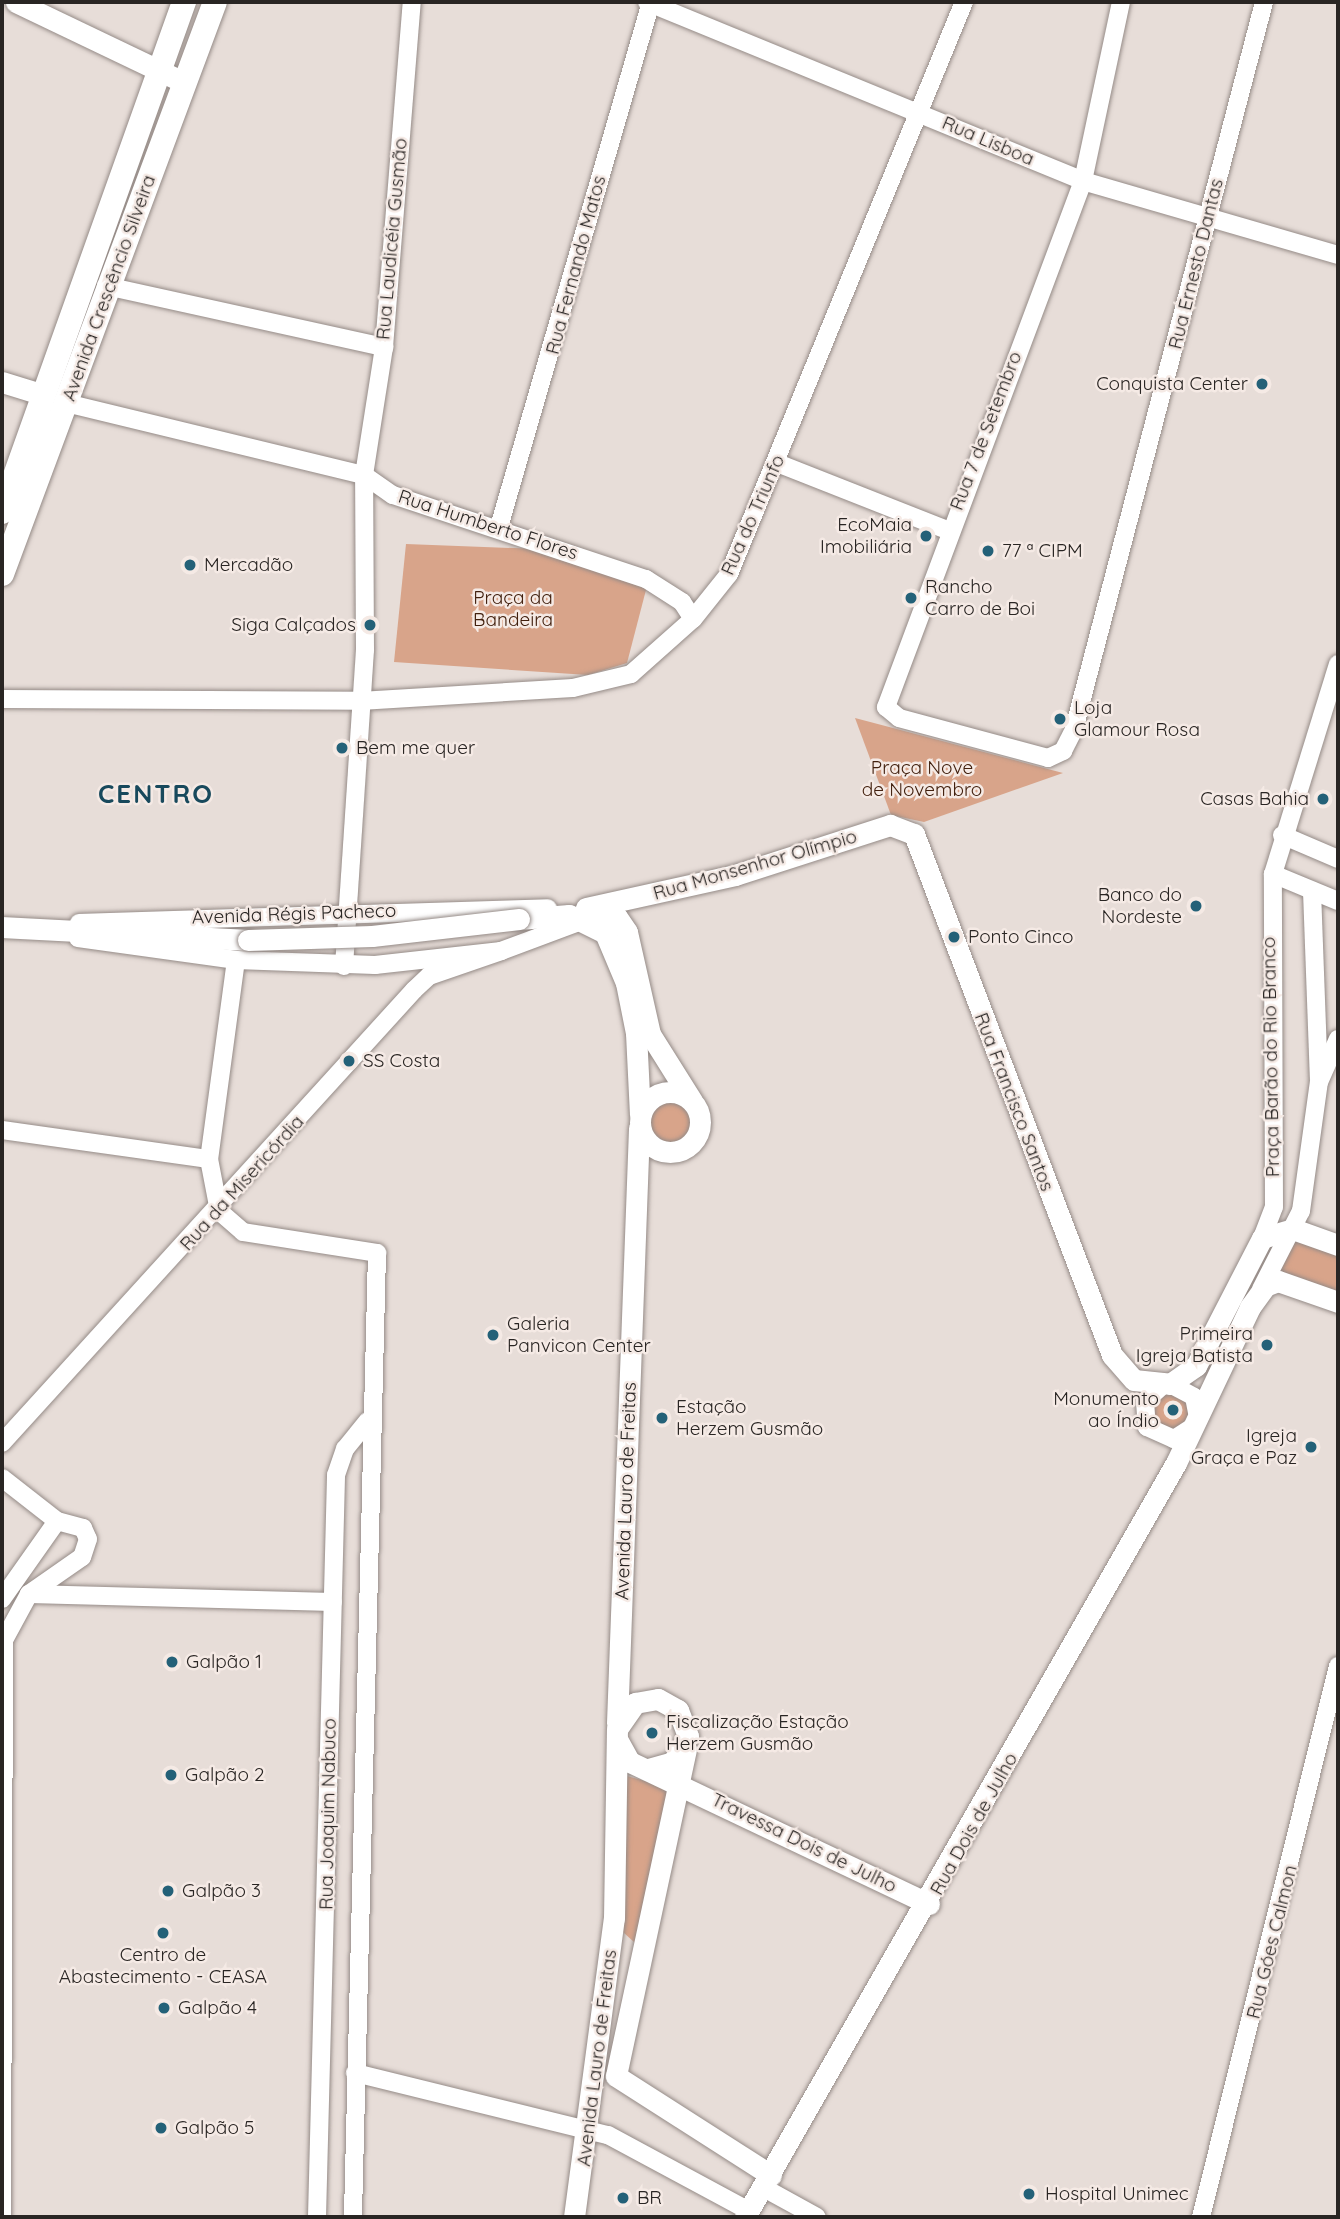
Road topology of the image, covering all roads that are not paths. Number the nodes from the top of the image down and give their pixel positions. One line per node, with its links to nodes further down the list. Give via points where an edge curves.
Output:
1 (16, 2): 9 (street)
2 (184, 2): 9 (main road, Avenida Crescêncio Silveira)
3 (215, 2): 10 (main road, Avenida Crescêncio Silveira)
4 (412, 2): 16 (street, Rua Laudicéia Gusmão)
5 (649, 2): 11 (street, Rua Lisboa); 22 (street, Rua Fernando Matos)
6 (964, 2): 11 (street, Rua do Triunfo)
7 (1121, 2): 12 (street, Rua 7 de Setembro)
8 (1264, 2): 13 (street, Rua Ernesto Dantas)
9 (158, 71): 10 (street); 18 (main road, Avenida Crescêncio Silveira)
10 (185, 83): 15 (main road, Avenida Crescêncio Silveira)
11 (918, 110): 12 (street, Rua Lisboa); 19 (street, Rua do Triunfo)
12 (1083, 181): 13 (street, Rua Lisboa); 23 (street, Rua 7 de Setembro)
13 (1208, 221): 14 (street, Rua Lisboa); 29 (street, Rua Ernesto Dantas)
14 (1338, 255)
15 (106, 286): 16 (street); 18 (main road, Avenida Crescêncio Silveira)
16 (384, 347): 20 (street, Rua Laudicéia Gusmão)
17 (2, 382): 18 (street)
18 (55, 399): 20 (street, Rua Humberto Flores); 21 (main road, Avenida Crescêncio Silveira); 24 (main road, Avenida Crescêncio Silveira)
19 (777, 463): 23 (street); 25 (street, Rua do Triunfo, via 729,574)
20 (364, 475): 22 (street, Rua Humberto Flores, via 393,495); 28 (street, Rua Laudicéia Gusmão)
21 (2, 512)
22 (499, 527): 25 (street, Rua Humberto Flores, via 646,579 682,601)
23 (947, 530): 29 (street, Rua 7 de Setembro, via 893,682 889,714 1048,758 1063,751)
24 (2, 573)
25 (693, 619): 28 (street, Rua do Triunfo, via 631,674 609,683)
26 (1338, 664): 31 (street, Praça Barão do Rio Branco)
27 (2, 699): 28 (street, Rua do Triunfo)
28 (360, 701): 36 (street)
29 (1074, 729)
30 (883, 828): 37 (street, Rua Monsenhor Olímpio, via 735,874); 55 (street, Rua Francisco Santos, via 895,824 914,834 1112,1355 1122,1372)
31 (1282, 835): 32 (street); 33 (street, Praça Barão do Rio Branco)
32 (1338, 859)
33 (1273, 874): 34 (street); 51 (street, Praça Barão do Rio Branco, via 1274,1207)
34 (1312, 891): 35 (street); 44 (street, Praça Barão do Rio Branco)
35 (1338, 901)
36 (347, 910): 37 (street, Avenida Régis Pacheco); 38 (street, Avenida Régis Pacheco); 42 (street)
37 (586, 913): 39 (street, Avenida Régis Pacheco, bridge, via 372,936 248,940); 40 (street); 45 (street, via 617,917 627,932 650,1034); 46 (street, Avenida Lauro de Freitas, via 605,933 626,983 636,1033)
38 (2, 926): 39 (street, Avenida Régis Pacheco)
39 (37, 930): 41 (street, Avenida Régis Pacheco)
40 (501, 951): 42 (street, Avenida Régis Pacheco); 49 (street, Rua da Misericórdia, via 429,975)
41 (236, 960): 42 (street, Avenida Régis Pacheco); 48 (street)
42 (344, 966)
43 (1338, 1039): 44 (street, Praça Barão do Rio Branco)
44 (1319, 1082): 50 (street, Praça Barão do Rio Branco)
45 (692, 1101): 46 (street, via 663,1093); 46 (street, via 701,1126 686,1148 659,1151)
46 (640, 1121): 65 (street, Avenida Lauro de Freitas)
47 (2, 1130): 48 (street)
48 (209, 1159): 49 (street)
49 (219, 1211): 56 (street, Rua Joaquim Nabuco, via 243,1233 377,1253); 58 (street, Rua da Misericórdia)
50 (1293, 1229): 51 (street); 52 (street); 53 (street, Praça Barão do Rio Branco)
51 (1262, 1238): 55 (street, via 1206,1354)
52 (1338, 1245)
53 (1270, 1285): 54 (street); 57 (street, Rua Dois de Julho)
54 (1338, 1302)
55 (1160, 1384): 57 (street, via 1194,1397); 57 (street, via 1144,1401 1150,1431 1174,1439)
56 (368, 1421): 63 (street, Rua Joaquim Nabuco, via 338,1463); 70 (street, Rua Joaquim Nabuco)
57 (1196, 1422): 69 (street, Rua Dois de Julho)
58 (2, 1443)
59 (2, 1478): 60 (street)
60 (57, 1521): 61 (street, via 83,1528 86,1549); 62 (street)
61 (29, 1594): 63 (street); 76 (street, via 7,1633 2,1659)
62 (2, 1599)
63 (333, 1602): 77 (street, Rua Joaquim Nabuco)
64 (1338, 1666): 81 (street, Rua Góes Calmon)
65 (617, 1730): 66 (street, via 635,1703 669,1703 685,1720); 67 (street, via 630,1762); 72 (street, Avenida Lauro de Freitas, via 614,1918)
66 (686, 1748): 67 (street, via 666,1767); 68 (street, Avenida Lauro de Freitas)
67 (648, 1769): 68 (street, Travessa Dois de Julho)
68 (678, 1783): 69 (street, Travessa Dois de Julho); 71 (street, Avenida Lauro de Freitas, via 616,2062)
69 (929, 1904): 74 (street, Rua Dois de Julho)
70 (355, 2073): 73 (street); 78 (street, Rua Joaquim Nabuco)
71 (619, 2080): 72 (street); 74 (street)
72 (596, 2084): 73 (street, Avenida Lauro de Freitas)
73 (589, 2130): 75 (street, via 641,2150); 79 (street, Avenida Lauro de Freitas)
74 (768, 2181): 75 (street, Rua Dois de Julho); 80 (street)
75 (747, 2214)
76 (2, 2216)
77 (317, 2217)
78 (352, 2217)
79 (574, 2217)
80 (817, 2217)
81 (1201, 2217)

